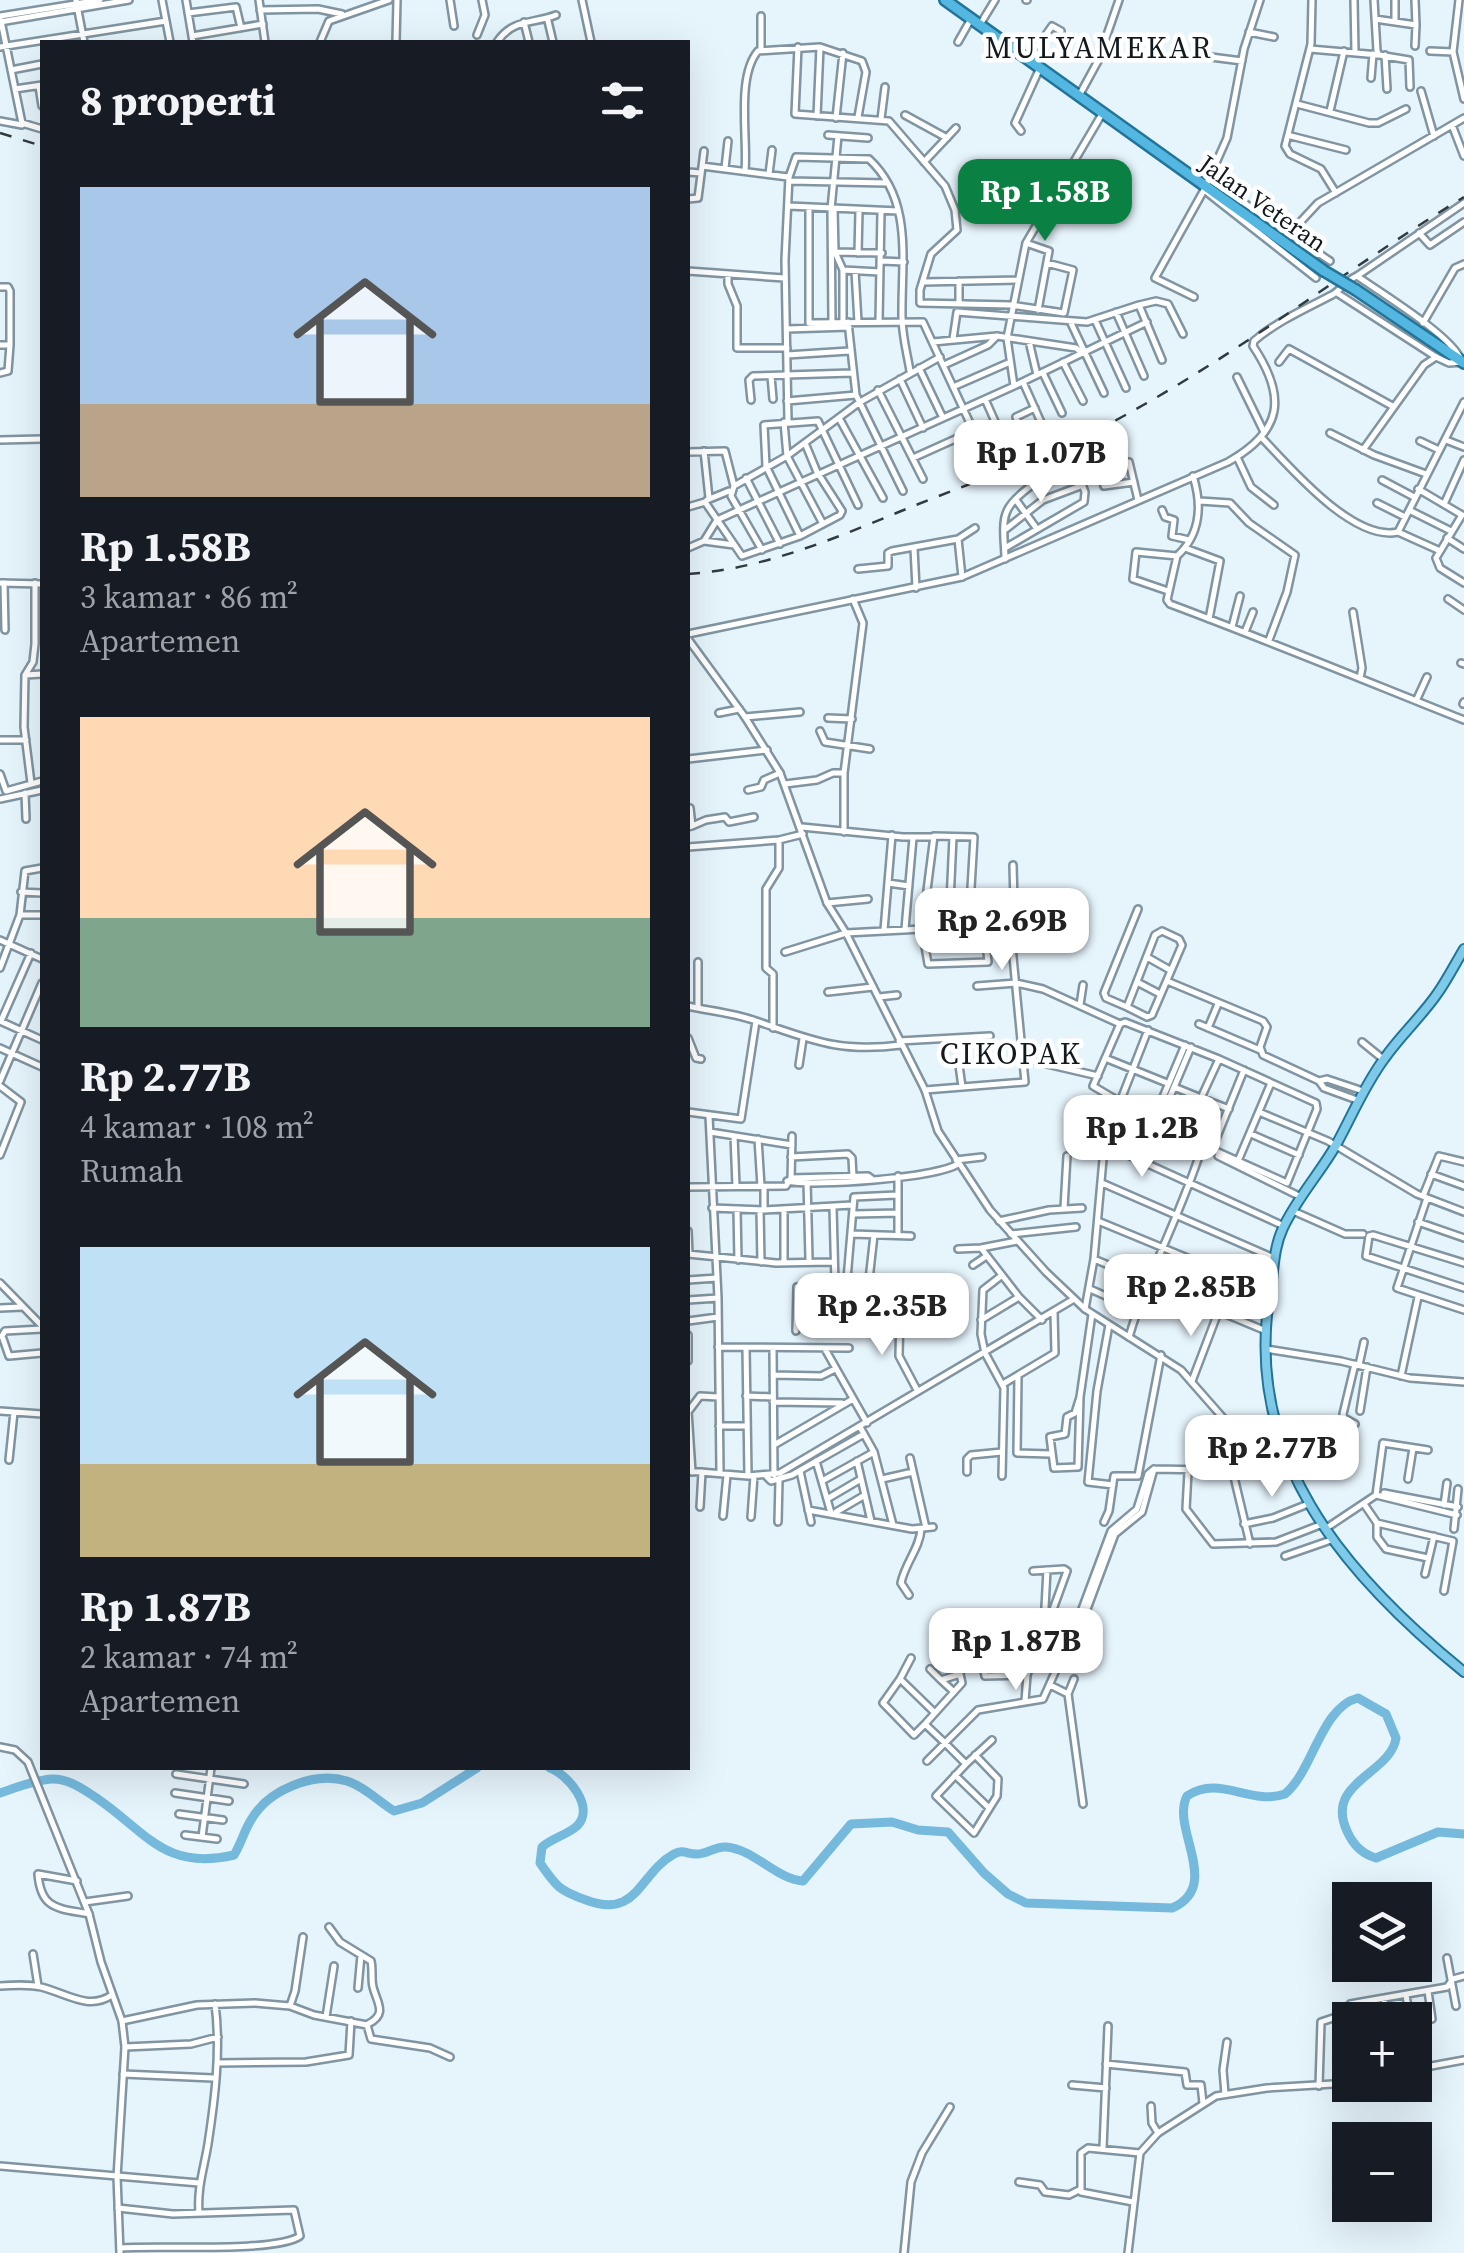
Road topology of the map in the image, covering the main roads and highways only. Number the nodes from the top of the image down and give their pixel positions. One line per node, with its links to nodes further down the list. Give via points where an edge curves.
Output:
1 (945, 0): 2 (highway, Jalan Veteran, bridge, via 1320,274 1356,290)
2 (1464, 363)
3 (1464, 948): 4 (main road, via 1438,994 1357,1100 1284,1226 1266,1331 1278,1438 1308,1504 1368,1586)
4 (1464, 1672)

